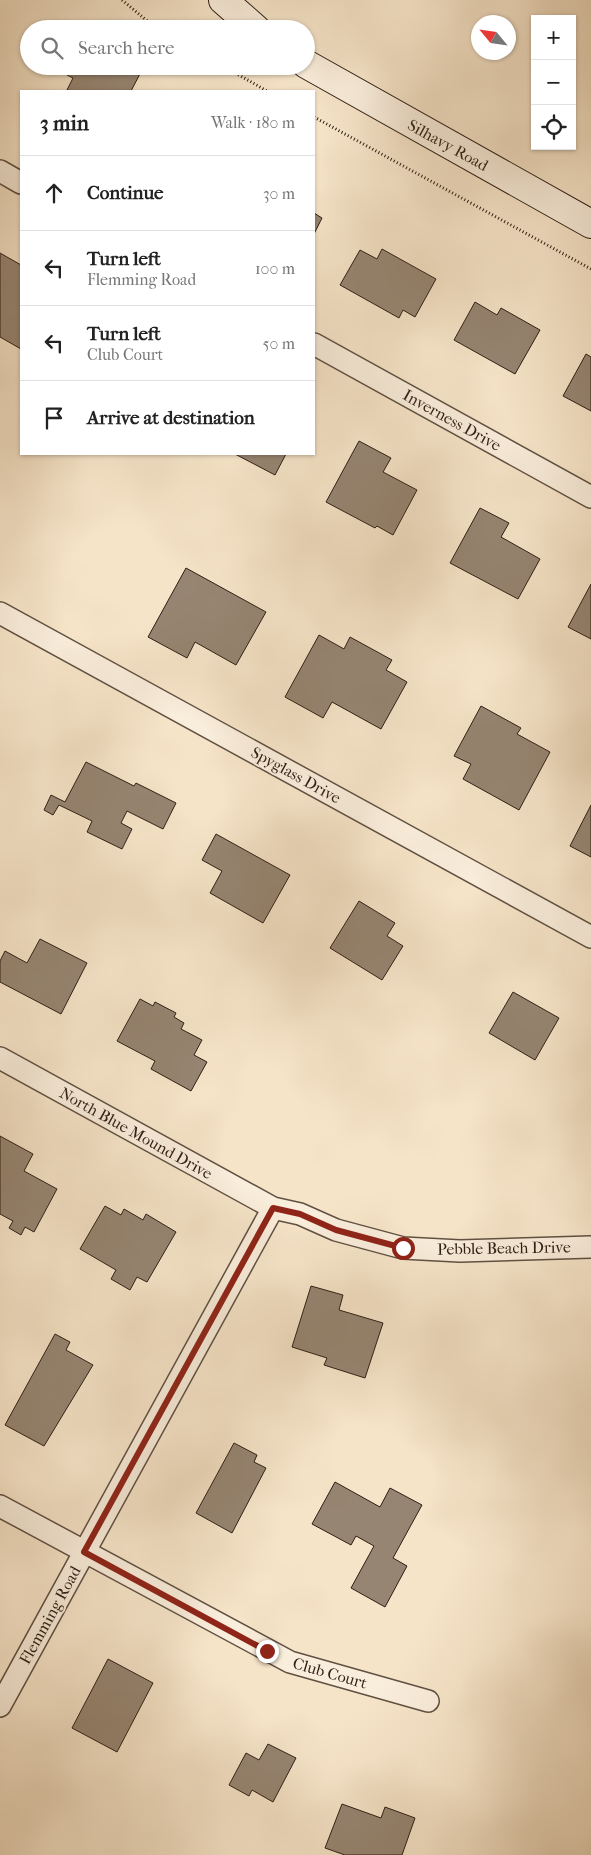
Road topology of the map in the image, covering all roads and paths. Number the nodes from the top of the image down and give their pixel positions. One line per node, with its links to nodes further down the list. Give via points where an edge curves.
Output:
1 (122, 0): 3 (path)
2 (223, 0): 4 (street)
3 (146, 20)
4 (246, 20)
5 (315, 69): 11 (street, Silhavy Road)
6 (239, 75): 7 (path)
7 (265, 90)
8 (315, 118): 12 (path)
9 (0, 171): 10 (street)
10 (20, 182)
11 (591, 224)
12 (591, 269)
13 (315, 345): 14 (street, Inverness Drive)
14 (591, 497)
15 (0, 613): 16 (street, Spyglass Drive)
16 (591, 937)
17 (0, 1058): 18 (street, North Blue Mound Drive)
18 (273, 1208): 19 (street, Pebble Beach Drive, via 403,1248 460,1251); 21 (street, Flemming Road)
19 (591, 1247)
20 (0, 1506): 21 (street, Club Court)
21 (84, 1552): 22 (street, Club Court, via 290,1662); 23 (street, Flemming Road)
22 (428, 1701)
23 (0, 1706)

